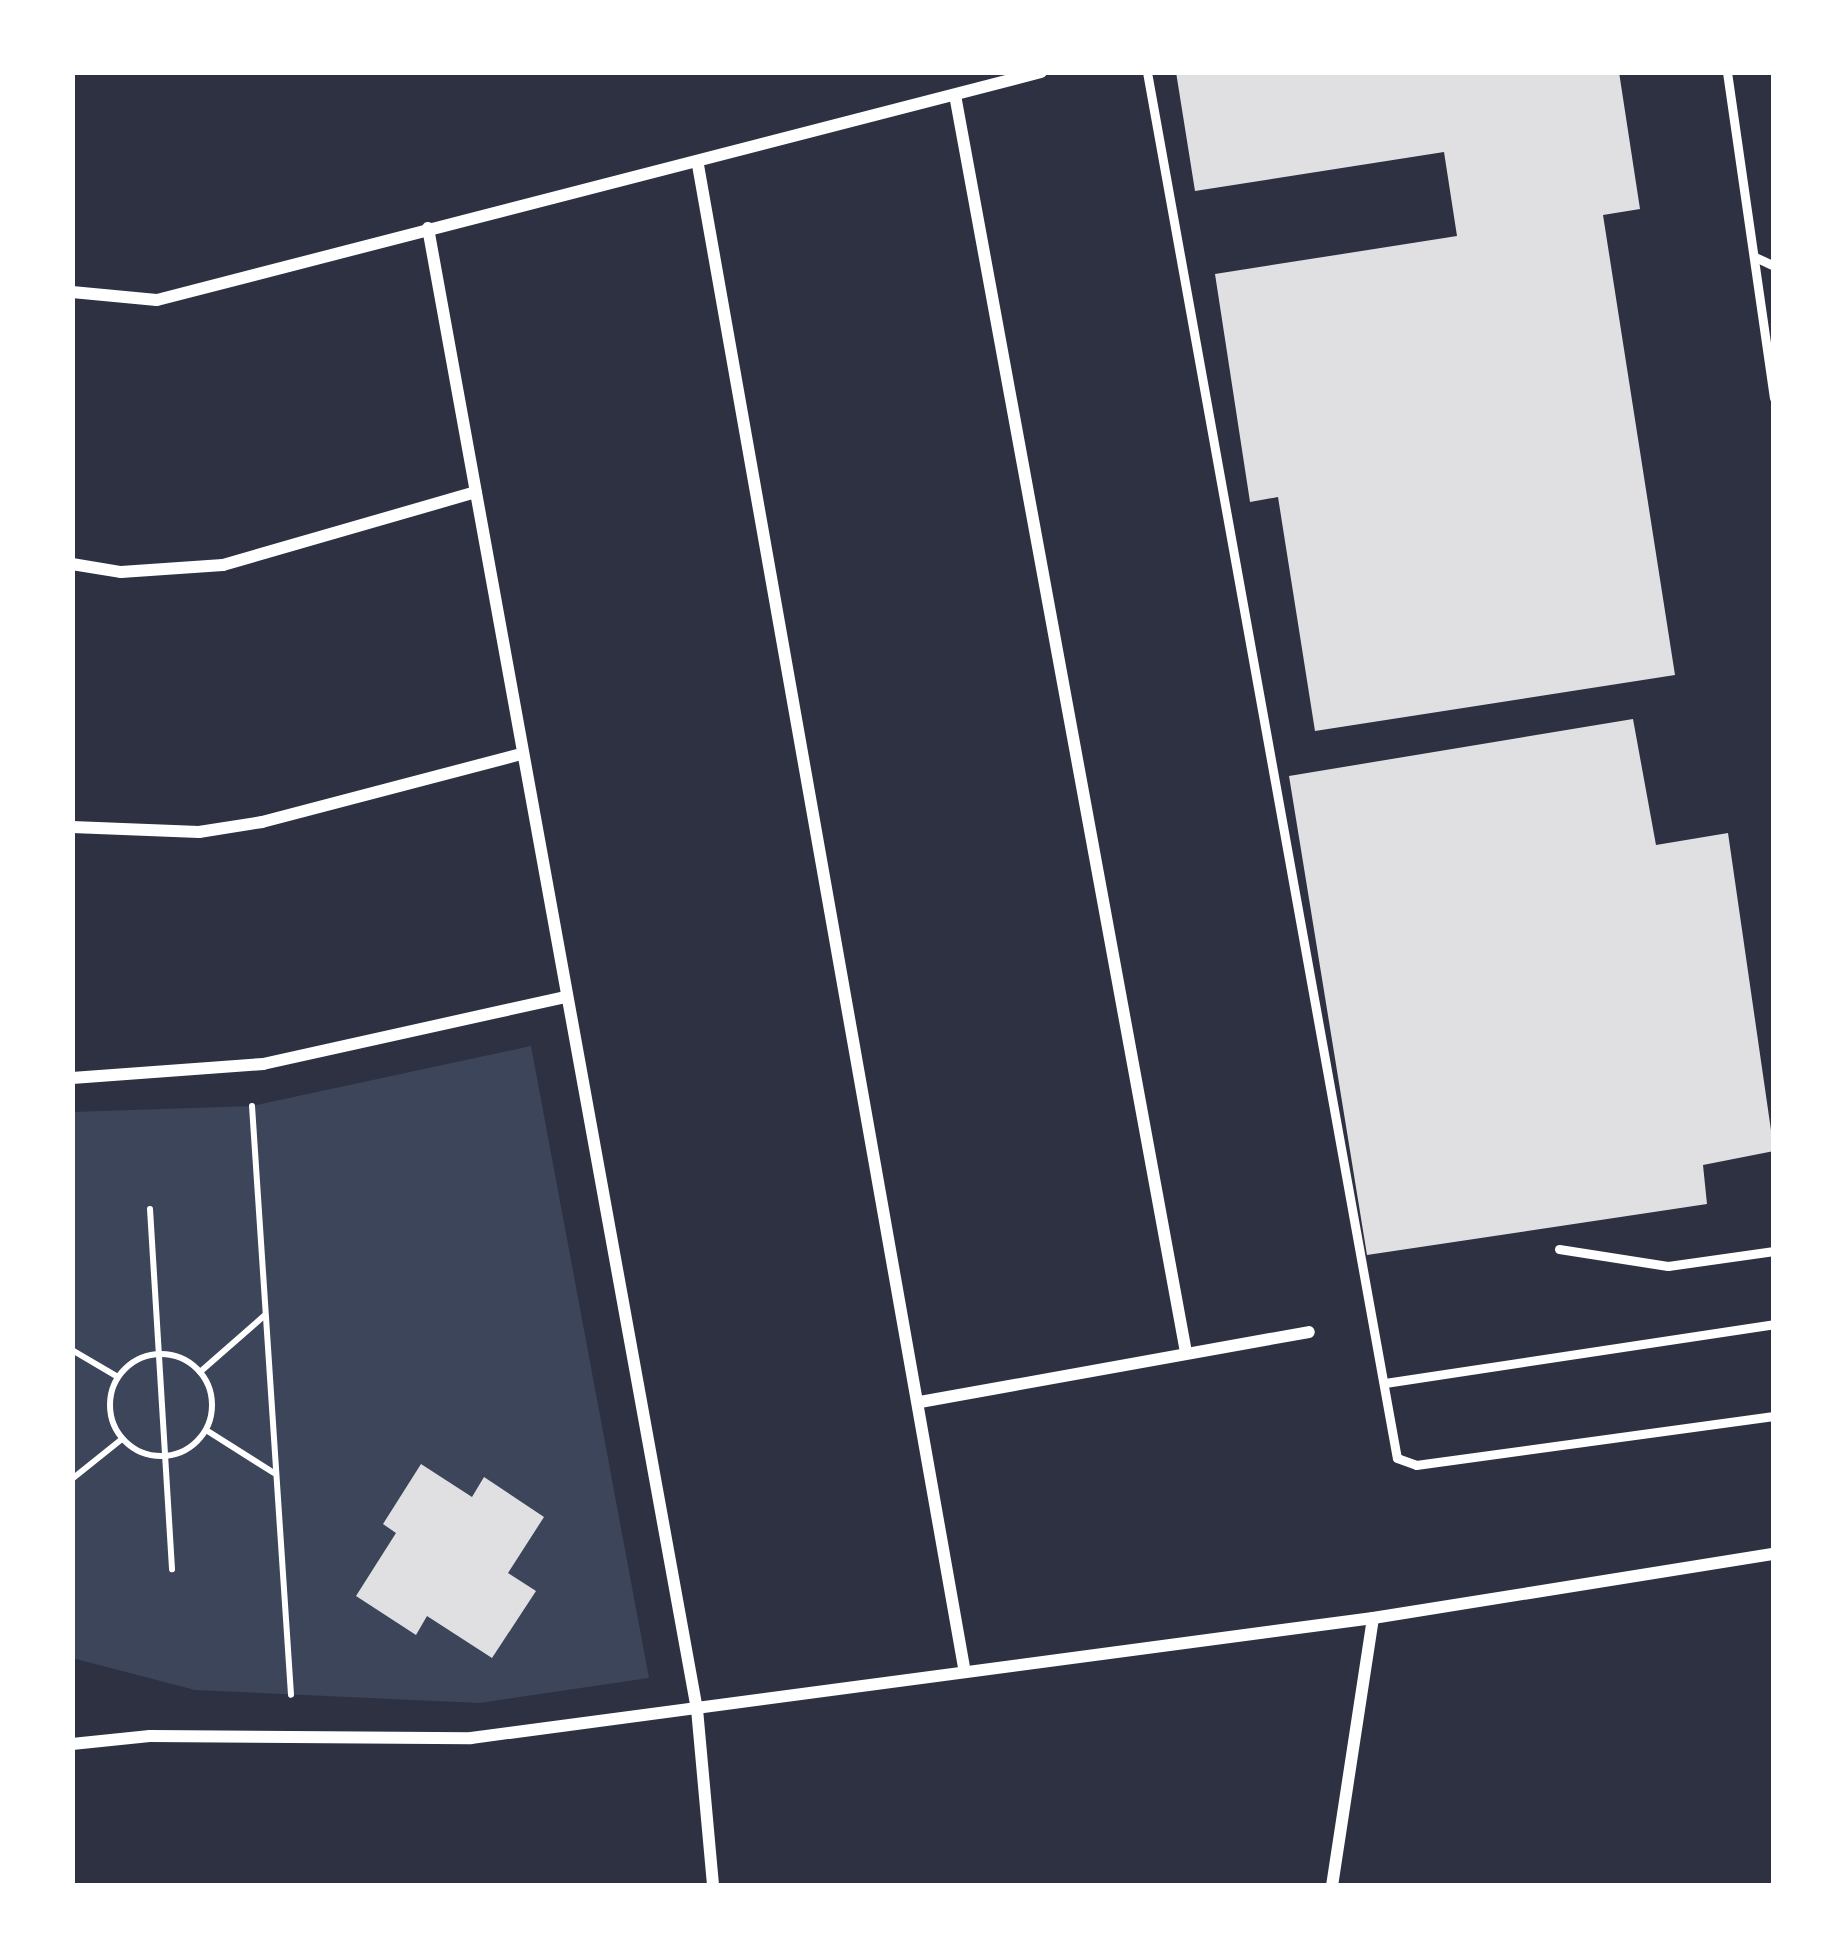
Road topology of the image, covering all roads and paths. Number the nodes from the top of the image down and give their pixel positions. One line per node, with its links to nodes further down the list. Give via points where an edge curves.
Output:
1 (1041, 72): 4 (street)
2 (1147, 72): 29 (lane)
3 (1727, 72): 7 (lane)
4 (956, 95): 5 (street); 25 (street)
5 (698, 165): 6 (street); 30 (street)
6 (428, 228): 9 (street, via 157,300); 11 (street)
7 (1755, 256): 8 (lane); 10 (lane)
8 (1774, 266)
9 (72, 292)
10 (1774, 398)
11 (476, 492): 12 (street, via 223,565 122,572); 13 (street)
12 (72, 564)
13 (521, 754): 14 (street, via 262,822 199,832); 15 (street)
14 (72, 827)
15 (564, 997): 16 (street, via 263,1064); 42 (street)
16 (72, 1078)
17 (251, 1106): 21 (path)
18 (150, 1209): 26 (path)
19 (1559, 1249): 20 (lane, via 1668,1266)
20 (1774, 1252)
21 (266, 1314): 27 (path); 35 (path)
22 (1774, 1324): 29 (lane)
23 (1309, 1332): 25 (street)
24 (72, 1349): 28 (path)
25 (1186, 1353): 30 (street)
26 (159, 1354): 27 (path); 28 (path); 34 (path)
27 (200, 1372): 32 (path, via 212,1400)
28 (118, 1377): 33 (path, via 110,1409)
29 (1384, 1384): 31 (lane, via 1397,1458 1416,1465)
30 (920, 1402): 40 (street)
31 (1774, 1416)
32 (206, 1430): 34 (path); 35 (path)
33 (122, 1439): 34 (path); 36 (path)
34 (166, 1456): 38 (path)
35 (276, 1474): 41 (path)
36 (72, 1479)
37 (1774, 1554): 39 (street)
38 (172, 1569)
39 (1373, 1618): 40 (street); 47 (street)
40 (964, 1667): 42 (street)
41 (291, 1695)
42 (697, 1709): 44 (street, via 392,1742); 46 (street)
43 (72, 1729): 44 (street)
44 (91, 1741): 45 (street)
45 (72, 1744)
46 (713, 1886)
47 (1332, 1886)

